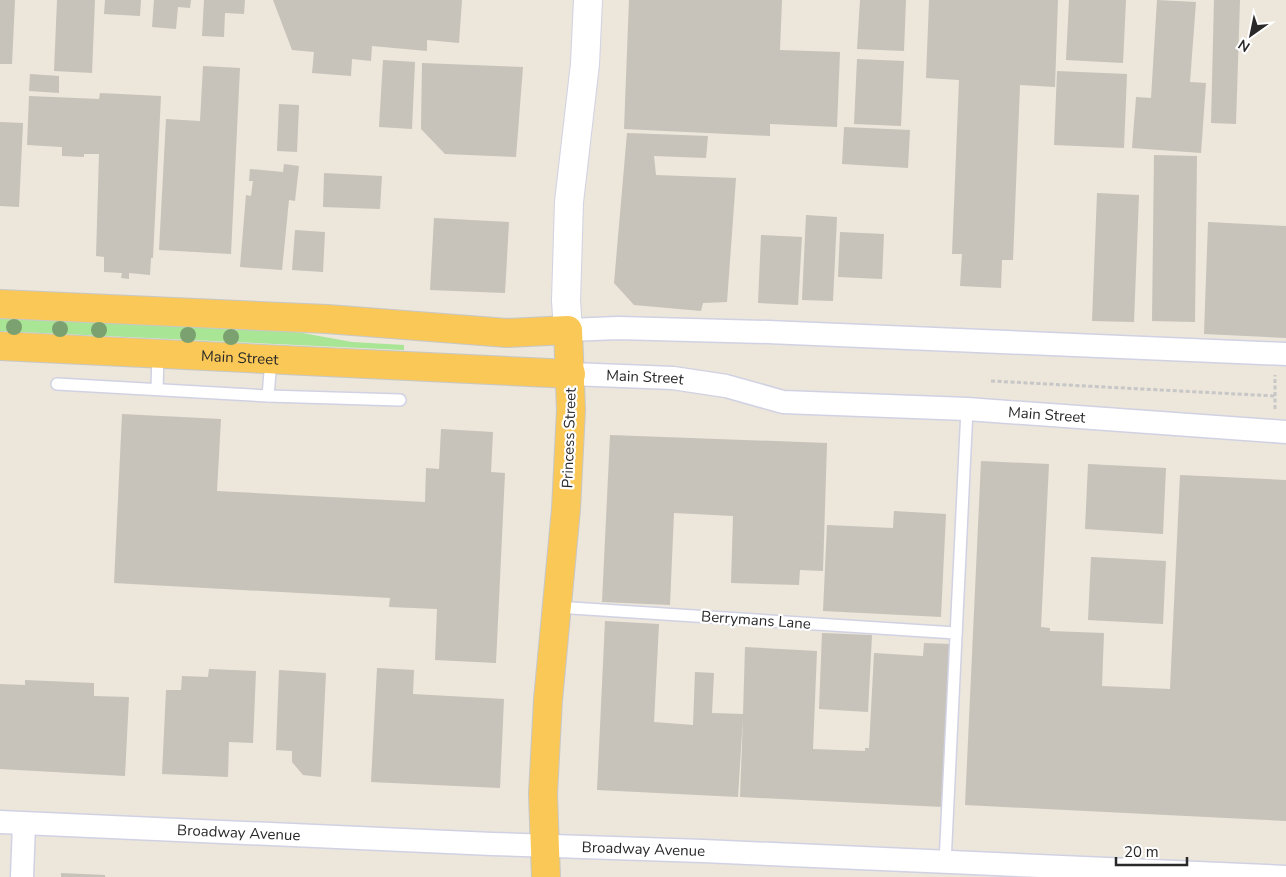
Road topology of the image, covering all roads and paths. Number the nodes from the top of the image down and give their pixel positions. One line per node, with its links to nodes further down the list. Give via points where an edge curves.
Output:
1 (588, 0): 3 (main road, Princess Street, via 585,64 569,202)
2 (0, 304): 3 (highway, via 327,319 508,333)
3 (568, 330): 6 (street, via 768,332); 8 (highway, Princess Street)
4 (0, 346): 5 (highway, Main Street)
5 (158, 354): 7 (highway, Main Street); 12 (lane)
6 (1286, 354)
7 (271, 360): 8 (highway, Main Street); 13 (lane)
8 (571, 374): 16 (street, Main Street, via 673,378 726,386 783,402); 18 (highway, Princess Street, via 566,509)
9 (1275, 374): 14 (path)
10 (991, 381): 14 (path)
11 (57, 384): 12 (lane)
12 (157, 389): 13 (lane)
13 (268, 396): 15 (lane)
14 (1275, 396): 17 (path)
15 (400, 400)
16 (967, 409): 17 (street, Main Street); 19 (lane)
17 (1280, 425)
18 (556, 607): 19 (lane, Berrymans Lane); 22 (highway, Princess Street, via 543,794)
19 (956, 633): 23 (lane)
20 (0, 822): 21 (street, Broadway Avenue)
21 (24, 824): 22 (street, Broadway Avenue); 25 (street)
22 (546, 845): 23 (street, Broadway Avenue); 26 (highway, Princess Street)
23 (946, 862): 24 (street, Broadway Avenue)
24 (1139, 874): 27 (street, Broadway Avenue)
25 (22, 877)
26 (546, 877)
27 (1286, 877)

